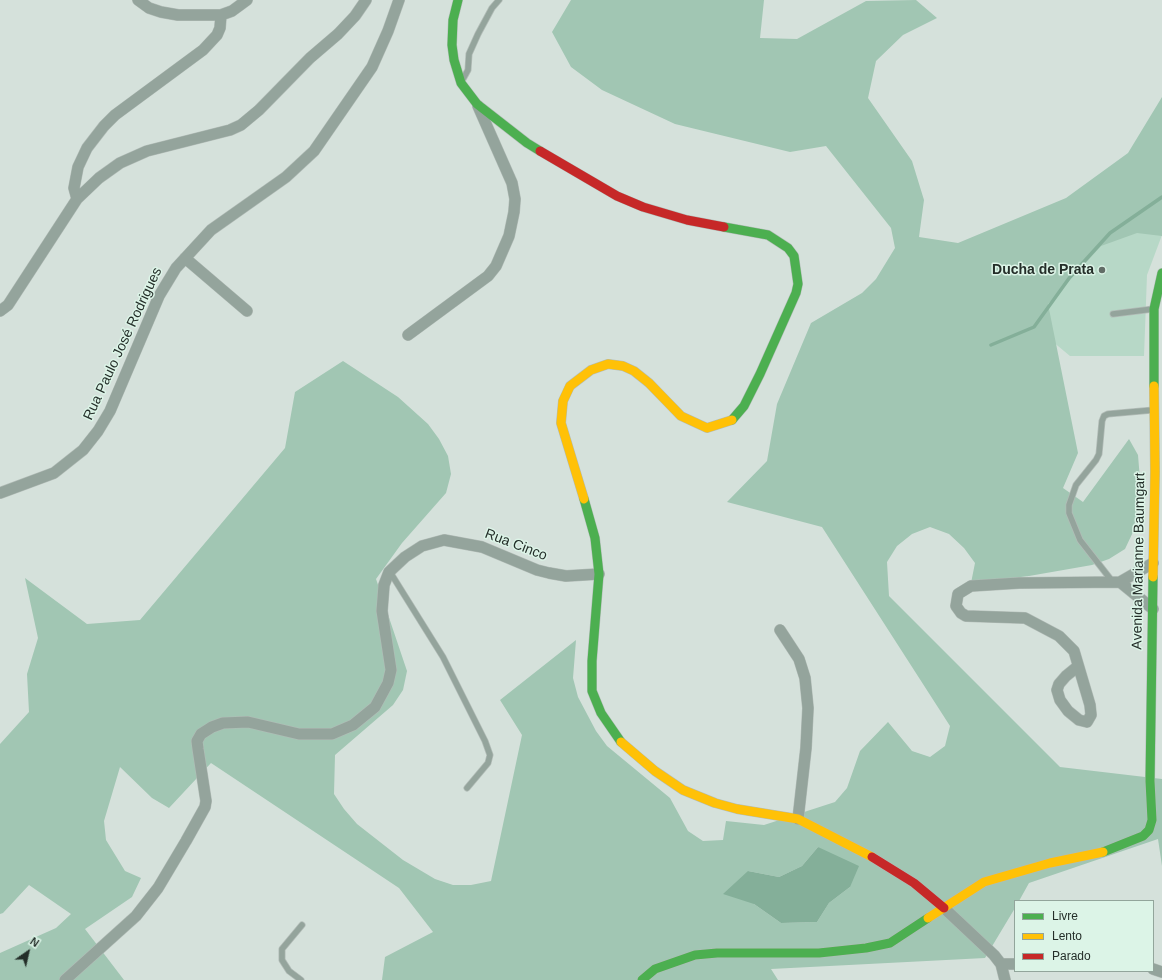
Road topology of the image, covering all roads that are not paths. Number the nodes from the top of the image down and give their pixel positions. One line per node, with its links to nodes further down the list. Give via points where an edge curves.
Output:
1 (138, 0): 7 (street, via 150,8 178,16)
2 (247, 0): 7 (street, via 232,11)
3 (366, 0): 10 (street, via 356,16 338,34 241,125 230,130 147,150 120,163)
4 (399, 0): 11 (street, Rua Paulo José Rodrigues, via 372,67 314,151 286,178 211,230)
5 (458, 0): 8 (street, via 453,20 452,45 456,72)
6 (499, 0): 8 (lane, via 478,34 469,54 467,74)
7 (221, 15): 10 (street, via 217,35 203,50 115,115 104,126 87,148 78,167 74,188)
8 (461, 83): 9 (street)
9 (477, 104): 17 (street, via 512,183 515,199 509,236 496,266 488,276); 23 (street, via 527,143 617,196 643,207 688,220 768,235 788,248 798,268 796,293 760,374 744,406 729,422 707,428 693,423 681,416 649,383 623,366 608,364 591,370 570,386 563,400 561,423 595,538)
10 (77, 199): 14 (street, via 8,305)
11 (185, 258): 15 (street); 20 (street, Rua Paulo José Rodrigues, via 159,296 110,411 98,431 83,450 54,473)
12 (1162, 273): 13 (street, Avenida Marianne Baumgart)
13 (1154, 309): 16 (lane); 18 (street, Avenida Marianne Baumgart)
14 (0, 311)
15 (247, 311)
16 (1113, 314)
17 (408, 335)
18 (1153, 410): 19 (street, Avenida Marianne Baumgart); 24 (lane, via 1104,416 1099,454 1076,485 1070,505 1069,513 1080,540)
19 (1158, 472): 21 (street, Avenida Marianne Baumgart)
20 (0, 493)
21 (1153, 563): 24 (street); 25 (street, Avenida Marianne Baumgart)
22 (390, 572): 23 (street, Rua Cinco, via 405,557 422,546 444,540 482,547 549,573 573,576); 29 (lane, via 443,657 490,755 488,763); 35 (street, via 384,585 382,612 391,670 388,683 375,707 346,730 332,734 299,734 248,722 223,723 201,734 197,741 205,807 149,901 136,916)
23 (599, 574): 30 (street, via 592,691 601,714 620,742 683,790 737,809)
24 (1116, 582): 26 (street); 28 (street, via 971,586 958,594 956,606 966,616 1025,618 1059,636 1074,651)
25 (1158, 590): 26 (street, Avenida Marianne Baumgart)
26 (1153, 609): 31 (street, Avenida Marianne Baumgart, via 1150,781 1152,820 1149,830 1133,842 1102,852 984,882)
27 (780, 630): 30 (street, via 800,659 808,708)
28 (1077, 667)
29 (467, 788)
30 (798, 819): 31 (street, via 875,859 914,883)
31 (944, 908): 33 (street); 37 (street, Avenida Marianne Baumgart, via 890,943 819,952 695,955 655,969)
32 (302, 925): 36 (lane, via 282,949 282,960 289,971)
33 (1001, 964): 34 (street); 38 (street)
34 (1014, 964)
35 (65, 980)
36 (301, 980)
37 (642, 980)
38 (1005, 980)

